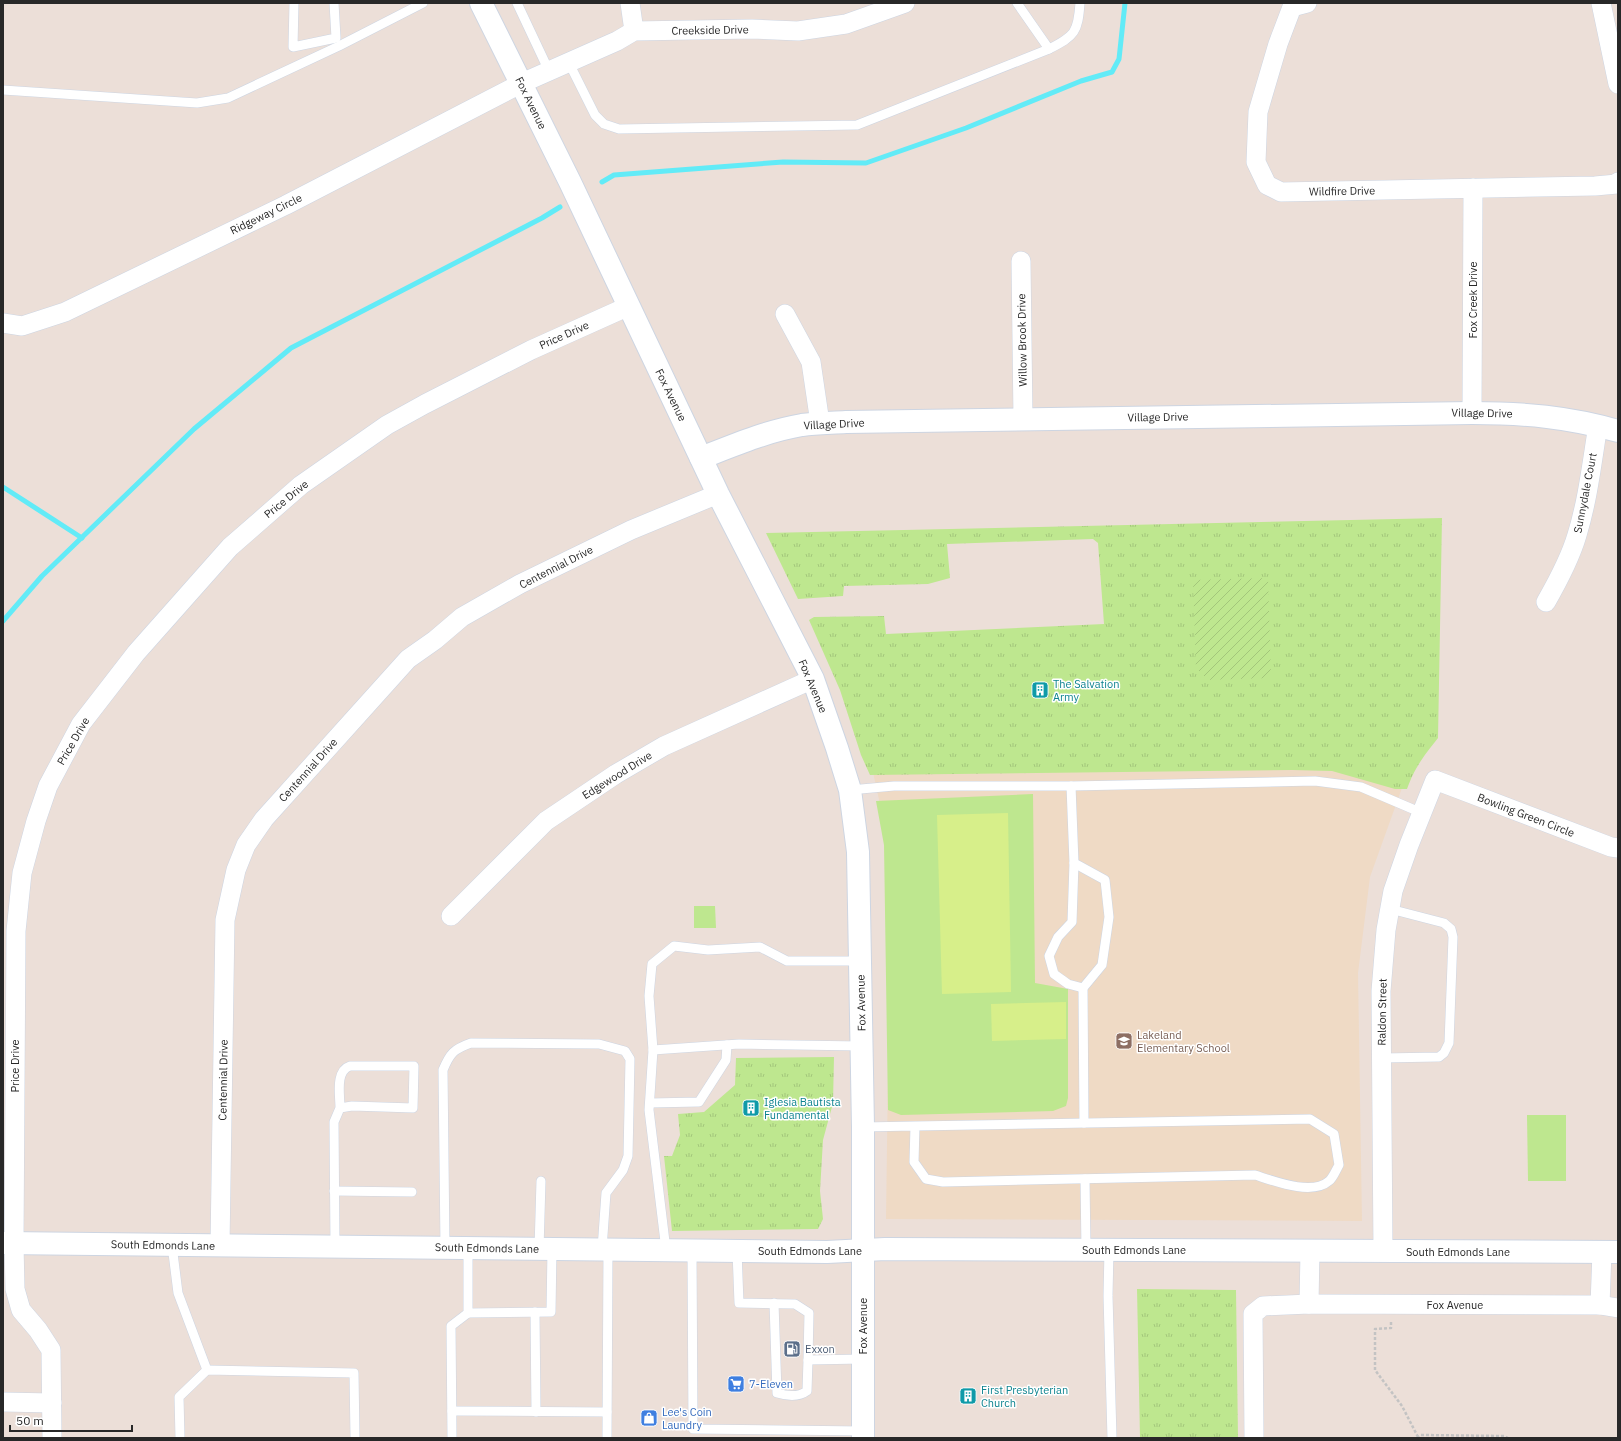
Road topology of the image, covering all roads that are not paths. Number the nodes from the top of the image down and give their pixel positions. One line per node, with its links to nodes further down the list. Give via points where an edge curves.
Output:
1 (294, 3): 2 (lane, via 293,47 336,38)
2 (334, 3)
3 (423, 3): 18 (lane, via 228,98 198,103)
4 (481, 3): 16 (street, Fox Avenue)
5 (517, 3): 15 (lane)
6 (630, 3): 12 (street)
7 (905, 3): 12 (street, Creekside Drive, via 846,24 798,31)
8 (1016, 3): 13 (lane)
9 (1080, 3): 13 (lane, via 1076,30 1064,41)
10 (1307, 3): 20 (street, Wildfire Drive, via 1292,7 1258,112 1256,162 1267,185 1281,192)
11 (1601, 3): 17 (street)
12 (634, 31): 14 (street, Creekside Drive)
13 (1049, 49): 14 (lane, via 857,125 619,129 604,124 595,116)
14 (569, 63): 15 (street, Creekside Drive)
15 (549, 71): 16 (street, Creekside Drive)
16 (522, 83): 22 (street, Fox Avenue); 24 (street, Ridgeway Circle, via 286,205 65,312 22,326)
17 (1618, 84)
18 (3, 90)
19 (1618, 182): 20 (street, Wildfire Drive, via 1595,186)
20 (1473, 188): 25 (street, Fox Creek Drive)
21 (1021, 261): 26 (street, Willow Brook Drive)
22 (628, 306): 29 (street, Fox Avenue); 56 (street, Price Drive, via 531,350 425,404 387,425 301,485 230,547 136,653 81,724 48,786 22,873 16,931)
23 (785, 314): 27 (street, via 811,362)
24 (3, 324)
25 (1472, 413): 26 (street, Village Drive); 28 (street, Village Drive, via 1542,415)
26 (1023, 419): 27 (street, Village Drive)
27 (820, 424): 29 (street, Village Drive, via 774,432)
28 (1608, 428): 31 (street, Sunnydale Court, via 1577,536 1564,570)
29 (701, 458): 30 (street, Fox Avenue)
30 (718, 494): 32 (street, Fox Avenue); 58 (street, Centennial Drive, via 630,530 520,584 462,617 408,659 264,819 246,845 236,870 225,920)
31 (1546, 602)
32 (813, 679): 35 (street, Fox Avenue); 40 (street, Edgewood Drive, via 664,746 616,774 546,821)
33 (1435, 780): 36 (street, Raldon Street); 37 (street, Bowling Green Circle)
34 (1071, 786): 35 (lane, via 894,786); 36 (lane, via 1315,781 1361,787); 38 (lane)
35 (850, 790): 41 (street, Fox Avenue, via 858,852)
36 (1422, 813): 39 (street, Raldon Street, via 1393,891)
37 (1618, 848)
38 (1074, 862): 42 (lane, via 1105,880 1108,917 1102,965); 42 (lane, via 1072,922 1058,937 1049,956 1054,974 1068,984)
39 (1390, 909): 46 (street, Raldon Street, via 1382,991); 46 (lane, via 1444,922 1451,929 1453,937 1448,1043 1444,1053 1439,1057)
40 (451, 916)
41 (860, 961): 44 (street, Fox Avenue); 45 (lane, via 787,961 760,947 708,950 674,946 652,964 649,996)
42 (1083, 988): 49 (lane)
43 (727, 1045): 44 (lane); 45 (lane); 47 (lane, via 726,1060 699,1102)
44 (862, 1046): 51 (street, Fox Avenue)
45 (653, 1050): 47 (lane)
46 (1382, 1058): 71 (street, Raldon Street)
47 (650, 1103): 64 (lane)
48 (340, 1108): 48 (lane, via 413,1108 414,1066 345,1068 341,1072); 54 (lane, via 334,1122)
49 (1084, 1123): 50 (lane); 52 (lane, via 1310,1119 1334,1134 1339,1165 1329,1182 1312,1189 1255,1175)
50 (915, 1126): 51 (lane); 52 (lane, via 914,1162 926,1179 943,1182)
51 (863, 1127): 69 (street, Fox Avenue)
52 (1085, 1179): 65 (lane)
53 (540, 1181): 62 (lane)
54 (334, 1191): 55 (lane); 59 (lane)
55 (412, 1192)
56 (8, 1244): 57 (street, South Edmonds Lane); 82 (street, Price Drive, via 21,1310 51,1350)
57 (172, 1245): 58 (street, South Edmonds Lane); 80 (lane, via 178,1293)
58 (220, 1246): 59 (street, South Edmonds Lane)
59 (335, 1247): 60 (street, South Edmonds Lane)
60 (445, 1248): 61 (street, South Edmonds Lane); 63 (lane, via 443,1070 452,1052 471,1043 599,1044 625,1051 630,1059 628,1156 623,1170 606,1193)
61 (468, 1248): 62 (street, South Edmonds Lane); 77 (lane)
62 (546, 1249): 63 (street, South Edmonds Lane); 76 (lane, via 551,1312)
63 (605, 1250): 64 (street, South Edmonds Lane); 85 (lane)
64 (666, 1250): 67 (street, South Edmonds Lane)
65 (1086, 1250): 66 (street, South Edmonds Lane); 69 (street, South Edmonds Lane)
66 (1109, 1250): 70 (street, South Edmonds Lane); 92 (lane)
67 (692, 1251): 68 (street, South Edmonds Lane); 86 (lane, via 693,1429)
68 (738, 1251): 69 (street, South Edmonds Lane); 73 (lane, via 739,1303)
69 (862, 1251): 78 (street, Fox Avenue)
70 (1310, 1251): 71 (street, South Edmonds Lane); 74 (street)
71 (1383, 1251): 72 (street, South Edmonds Lane)
72 (1610, 1252): 75 (street, Fox Avenue)
73 (774, 1304): 79 (lane, via 794,1304 808,1313); 79 (lane, via 777,1393 802,1395 807,1391)
74 (1309, 1304): 75 (street, Fox Avenue); 93 (street, Fox Avenue, via 1263,1306 1253,1314)
75 (1609, 1307)
76 (535, 1312): 77 (lane); 84 (lane)
77 (468, 1313): 83 (lane, via 451,1326)
78 (863, 1359): 79 (lane); 86 (street, Fox Avenue)
79 (808, 1360)
80 (207, 1370): 88 (lane, via 179,1397); 89 (lane, via 354,1373)
81 (3, 1402): 82 (street)
82 (52, 1403): 87 (street, Price Drive)
83 (452, 1411): 84 (lane); 90 (lane)
84 (536, 1412): 85 (lane)
85 (607, 1412): 91 (lane)
86 (863, 1435)
87 (52, 1438)
88 (180, 1438)
89 (356, 1438)
90 (452, 1438)
91 (607, 1438)
92 (1112, 1438)
93 (1254, 1438)

